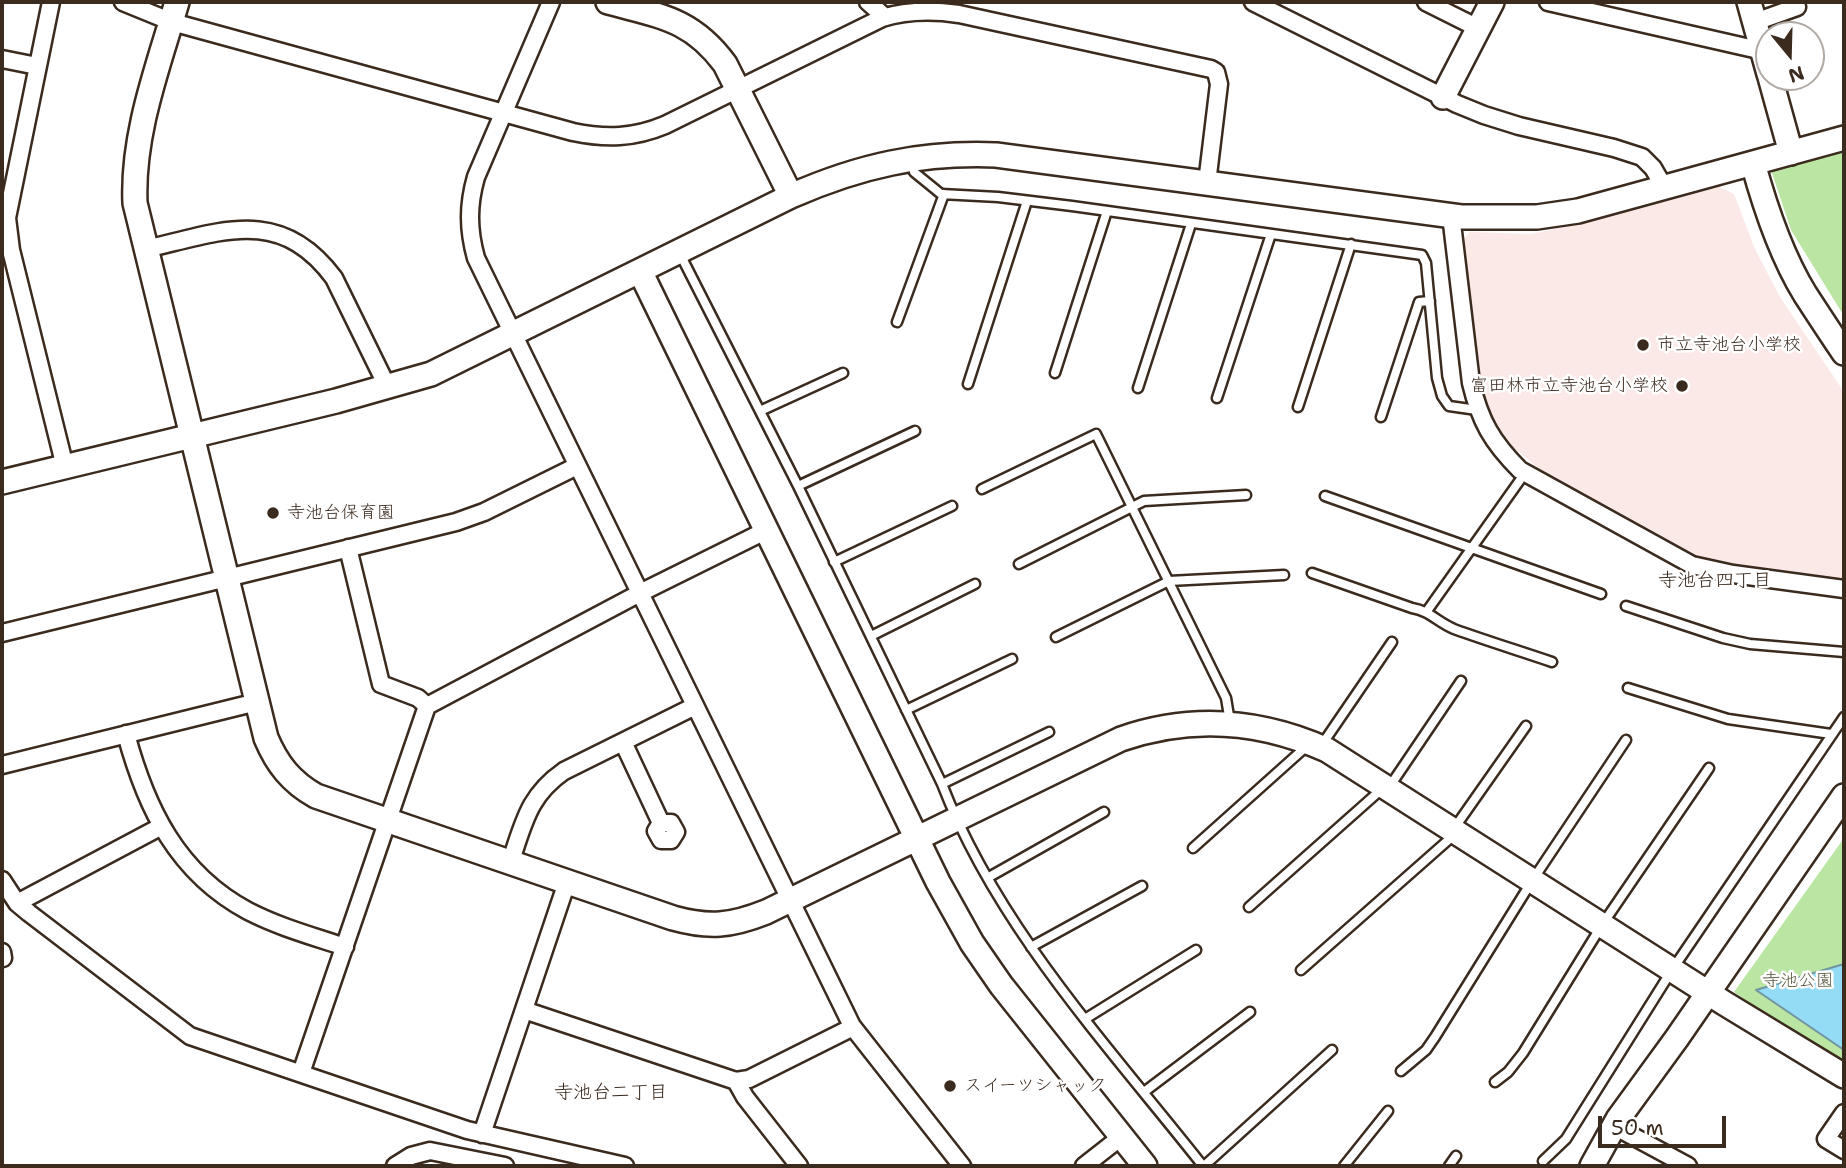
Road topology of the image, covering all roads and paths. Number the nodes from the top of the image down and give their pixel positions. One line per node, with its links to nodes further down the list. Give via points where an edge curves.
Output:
1 (51, 2): 17 (street)
2 (123, 2): 11 (street)
3 (551, 2): 21 (street)
4 (608, 2): 18 (street, via 669,18 699,34 725,64)
5 (867, 2): 13 (street)
6 (1253, 2): 20 (street)
7 (1426, 2): 14 (street)
8 (1492, 2): 14 (street)
9 (1548, 2): 15 (street)
10 (1797, 7): 12 (street)
11 (174, 12): 21 (street); 38 (street, via 135,161 135,203)
12 (1752, 12)
13 (885, 17): 18 (street); 28 (street, via 921,11 959,14 1211,69 1219,84)
14 (1478, 29): 20 (street)
15 (1755, 49)
16 (2, 59): 17 (street)
17 (37, 66): 25 (street)
18 (738, 89): 21 (street, via 654,130 618,137 596,137); 31 (street)
19 (1774, 91): 23 (street)
20 (1443, 97): 29 (street, via 1484,115 1642,157)
21 (503, 113): 43 (street, via 476,177 469,222 476,258)
22 (1844, 138): 23 (street)
23 (1791, 153): 27 (street)
24 (2, 156): 25 (street)
25 (19, 157): 58 (street, via 8,233)
26 (912, 159): 28 (street, via 996,155); 30 (lane, via 920,179); 31 (street, via 848,173)
27 (1752, 163): 29 (street); 44 (street, via 1788,261)
28 (1207, 183): 34 (street)
29 (1664, 187): 34 (street, via 1578,211 1537,217)
30 (944, 194): 32 (lane); 42 (lane)
31 (791, 196): 39 (street)
32 (1027, 201): 33 (lane); 47 (lane)
33 (1107, 211): 35 (lane); 46 (lane)
34 (1451, 215): 52 (street)
35 (1191, 224): 36 (lane); 49 (lane)
36 (1271, 234): 37 (lane); 50 (lane)
37 (1351, 244): 41 (lane, via 1422,255); 51 (lane)
38 (146, 250): 48 (street, via 241,229 277,232 291,239 322,262 334,278); 56 (street)
39 (679, 252): 40 (street); 53 (lane)
40 (640, 271): 43 (street); 67 (street)
41 (1430, 301): 52 (lane, via 1441,396 1450,406); 54 (lane, via 1419,302)
42 (897, 322)
43 (512, 334): 48 (street, via 431,374); 57 (street)
44 (1844, 353)
45 (843, 373): 53 (lane)
46 (1055, 373)
47 (968, 384)
48 (388, 388): 56 (street)
49 (1138, 388)
50 (1217, 398)
51 (1298, 407)
52 (1477, 410): 59 (street, via 1502,451)
53 (760, 411): 61 (lane)
54 (1381, 417)
55 (915, 432): 61 (lane)
56 (192, 437): 58 (street); 74 (street)
57 (577, 466): 68 (street, via 484,512); 78 (street)
58 (65, 467): 60 (street)
59 (1525, 473): 69 (lane); 77 (street, via 1692,565)
60 (2, 482)
61 (798, 486): 70 (lane)
62 (982, 489): 66 (lane, via 1097,434)
63 (1245, 495): 66 (lane, via 1144,501)
64 (1325, 496): 69 (lane)
65 (952, 506): 70 (lane)
66 (1133, 508): 71 (lane); 75 (lane)
67 (766, 530): 78 (street); 115 (street)
68 (348, 548): 74 (street); 92 (street, via 381,684)
69 (1471, 548): 79 (lane); 81 (lane)
70 (835, 562): 83 (lane)
71 (1019, 564)
72 (1312, 573): 81 (lane)
73 (1284, 575): 75 (lane)
74 (226, 578): 82 (street); 91 (street)
75 (1169, 581): 84 (lane); 96 (lane, via 1226,698)
76 (975, 584): 83 (lane)
77 (1844, 589)
78 (640, 593): 92 (street); 93 (street)
79 (1601, 594)
80 (1626, 606): 86 (lane, via 1750,644)
81 (1427, 611): 88 (lane, via 1434,620 1452,628)
82 (2, 633)
83 (871, 636): 94 (lane)
84 (1056, 637)
85 (1392, 642): 103 (lane)
86 (1844, 652)
87 (1012, 659): 94 (lane)
88 (1552, 662)
89 (1461, 681): 107 (lane)
90 (1628, 688): 100 (lane, via 1728,719)
91 (257, 702): 99 (street); 111 (street, via 273,755 291,780 316,796)
92 (427, 706): 111 (street)
93 (695, 706): 102 (street); 123 (street)
94 (906, 710): 106 (lane)
95 (1844, 717): 100 (lane)
96 (1230, 724): 103 (street); 110 (street, via 1187,724 1132,736)
97 (1526, 726): 114 (lane)
98 (1049, 732): 106 (lane)
99 (126, 734): 104 (street); 113 (street)
100 (1831, 734): 131 (lane)
101 (1626, 740): 120 (lane)
102 (622, 742): 112 (street); 117 (street, via 564,771 536,795)
103 (1315, 745): 107 (street); 116 (lane)
104 (2, 765)
105 (1709, 768): 126 (lane)
106 (942, 784): 110 (lane)
107 (1386, 788): 114 (street); 125 (lane)
108 (1844, 796): 132 (street)
109 (1104, 812): 118 (lane)
110 (956, 819): 115 (street); 118 (lane)
111 (388, 821): 117 (street); 127 (street)
112 (661, 823)
113 (160, 827): 124 (street); 127 (street, via 192,867 236,904 274,923)
114 (1455, 831): 120 (street); 130 (lane)
115 (917, 839): 123 (street); 148 (street, via 972,943)
116 (1193, 848)
117 (510, 863): 121 (street)
118 (989, 877): 128 (lane)
119 (2, 880): 124 (street)
120 (1532, 881): 126 (street); 138 (lane, via 1435,1037)
121 (567, 882): 123 (street, via 710,926 748,920); 133 (street)
122 (1142, 886): 128 (lane)
123 (790, 900): 136 (street)
124 (17, 903): 139 (street, via 190,1035)
125 (1249, 907)
126 (1602, 925): 131 (street); 142 (lane, via 1523,1053)
127 (345, 947): 139 (street)
128 (1031, 947): 135 (lane)
129 (1196, 950): 135 (lane)
130 (1301, 970)
131 (1672, 970): 132 (street); 152 (lane, via 1566,1139)
132 (1708, 993): 140 (street); 146 (street)
133 (524, 1010): 141 (street); 147 (street)
134 (1250, 1012): 143 (lane)
135 (1085, 1018): 143 (lane)
136 (853, 1027): 141 (street, via 750,1079); 157 (street)
137 (1332, 1049): 160 (lane)
138 (1401, 1071)
139 (301, 1073): 147 (street)
140 (1844, 1076)
141 (736, 1081): 156 (street)
142 (1495, 1082)
143 (1144, 1092): 160 (lane)
144 (1388, 1111): 161 (lane)
145 (1844, 1113): 149 (street, via 1826,1139)
146 (1614, 1126): 163 (street); 164 (street)
147 (482, 1134): 151 (street)
148 (1121, 1137): 158 (street); 159 (street)
149 (1844, 1150)
150 (1456, 1157): 162 (lane)
151 (574, 1161): 155 (street)
152 (1543, 1161)
153 (399, 1165): 154 (street, via 430,1151)
154 (505, 1166)
155 (625, 1166)
156 (799, 1166)
157 (962, 1166)
158 (1084, 1166)
159 (1145, 1166)
160 (1203, 1166)
161 (1345, 1166)
162 (1449, 1166)
163 (1592, 1166)
164 (1688, 1166)

